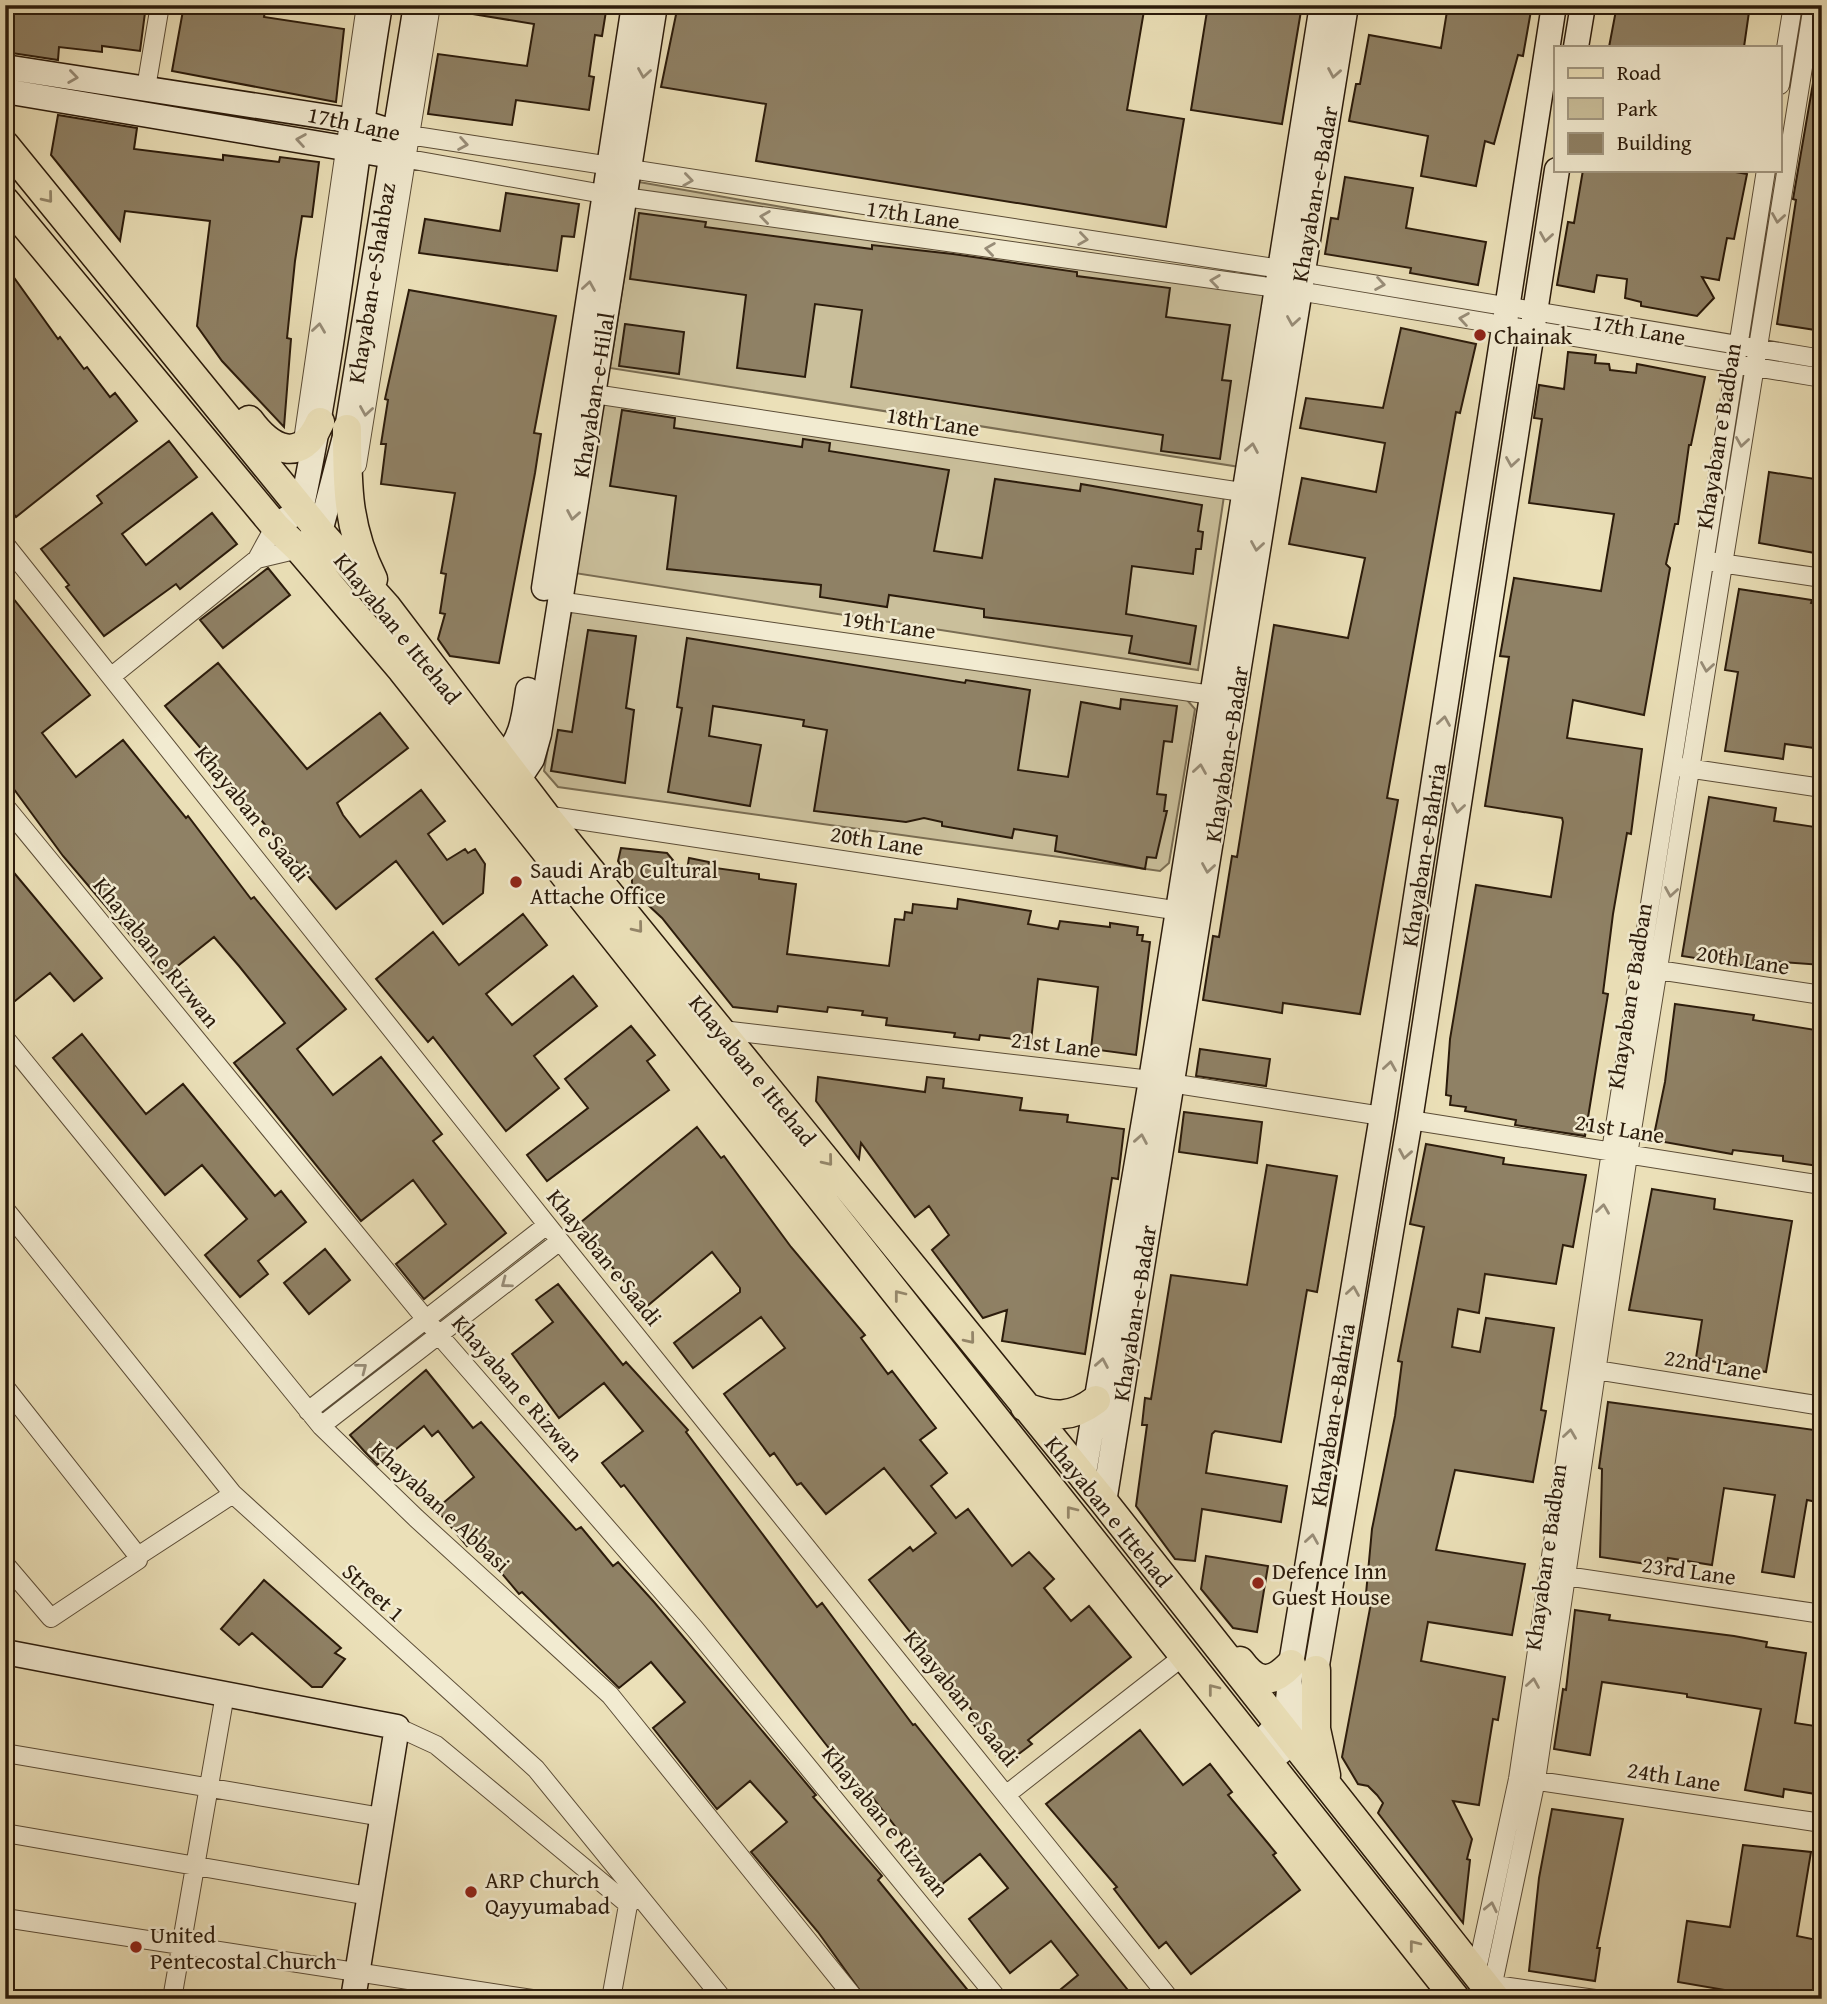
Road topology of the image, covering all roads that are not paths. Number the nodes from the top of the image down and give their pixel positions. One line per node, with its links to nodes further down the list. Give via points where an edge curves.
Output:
1 (160, 5): 19 (street)
2 (366, 5): 21 (street)
3 (380, 5): 21 (main road, Khayaban-e-Shahbaz)
4 (416, 5): 23 (main road, Khayaban-e-Shahbaz)
5 (430, 5): 23 (street)
6 (634, 5): 25 (main road)
7 (655, 5): 25 (main road, Khayaban-e-Hilal, one-way to 25)
8 (1322, 5): 30 (main road, Khayaban-e-Badar)
9 (1346, 5): 30 (main road, Khayaban-e-Badar, one-way to 30)
10 (1555, 5): 31 (main road, Khayaban-e-Bahria)
11 (1583, 5): 15 (main road)
12 (1793, 5): 14 (street)
13 (1813, 5): 16 (street, Khayaban e Badban)
14 (1787, 43): 16 (street); 18 (street)
15 (1576, 46)
16 (1814, 48): 33 (street, Khayaban e Badban, one-way to 33)
17 (5, 67): 19 (main road, 17th Lane, one-way to 19)
18 (1782, 73)
19 (146, 88): 21 (main road, 17th Lane)
20 (5, 91): 24 (main road, 17th Lane, one-way to 20)
21 (354, 121): 23 (main road, 17th Lane); 24 (main road, Khayaban-e-Shahbaz)
22 (5, 145): 39 (main road, Khayaban e Ittehad, one-way to 39)
23 (401, 146): 24 (main road, 17th Lane); 25 (street, 17th Lane, one-way to 25); 28 (street, 17th Lane); 40 (main road, Khayaban-e-Shahbaz); 44 (street, one-way to 44)
24 (351, 149): 40 (main road, Khayaban-e-Shahbaz); 41 (street, one-way to 24)
25 (617, 170): 28 (main road, Khayaban-e-Hilal); 30 (street, 17th Lane, one-way to 30)
26 (1557, 172): 32 (main road, Khayaban-e-Bahria, one-way to 32)
27 (1766, 172): 33 (street, Khayaban e Badban)
28 (613, 195): 30 (street, 17th Lane, one-way to 28); 38 (main road, Khayaban-e-Hilal); 58 (main road, one-way to 28, via 525,714)
29 (6, 202): 45 (main road, Khayaban e Ittehad)
30 (1289, 280): 31 (street, 17th Lane); 42 (main road, Khayaban-e-Badar)
31 (1507, 316): 32 (street, 17th Lane); 68 (main road, Khayaban-e-Bahria, one-way to 31)
32 (1533, 321): 33 (street, 17th Lane); 35 (street, 17th Lane); 69 (main road, Khayaban-e-Bahria, one-way to 69)
33 (1747, 347): 34 (street, 17th Lane); 35 (street, Khayaban e Badban); 36 (street, Khayaban e Badban)
34 (1822, 359)
35 (1735, 365): 36 (street, 17th Lane); 49 (street, Khayaban e Badban)
36 (1754, 367): 37 (street, 17th Lane); 50 (street, Khayaban e Badban, one-way to 50)
37 (1822, 378)
38 (594, 394): 42 (street, 18th Lane); 52 (main road, Khayaban-e-Hilal, one-way to 52)
39 (207, 395): 41 (main road, via 234,400 269,444 286,449); 43 (main road, Khayaban e Ittehad)
40 (333, 426): 41 (main road); 43 (main road, Khayaban-e-Shahbaz); 44 (main road); 46 (main road, Khayaban-e-Shahbaz)
41 (303, 444)
42 (1255, 494): 55 (main road, Khayaban-e-Badar); 62 (main road, Khayaban-e-Badar, one-way to 62)
43 (302, 509): 45 (main road); 46 (main road, Khayaban e Ittehad)
44 (349, 514): 53 (main road, via 358,549)
45 (275, 526): 46 (main road, Khayaban e Ittehad); 48 (street)
46 (309, 541): 48 (street); 53 (main road, Khayaban e Ittehad); 93 (main road, Khayaban e Ittehad, one-way to 46, via 402,670)
47 (5, 544): 54 (street, Khayaban e Saadi)
48 (257, 559): 54 (street)
49 (1704, 560): 50 (street); 56 (street, Khayaban e Badban)
50 (1724, 564): 51 (street); 57 (street, Khayaban e Badban, one-way to 57)
51 (1822, 578)
52 (558, 601): 55 (street, 19th Lane); 58 (main road, Khayaban-e-Hilal, via 536,745 532,759)
53 (386, 606): 58 (main road, Khayaban e Ittehad)
54 (112, 676): 73 (street, Khayaban e Saadi)
55 (1212, 695): 62 (main road, Khayaban-e-Badar, one-way to 55)
56 (1671, 766): 57 (street); 70 (street, Khayaban e Badban)
57 (1692, 769): 59 (street); 63 (street, Khayaban e Badban, one-way to 63)
58 (510, 770): 61 (main road, Khayaban e Ittehad)
59 (1822, 788)
60 (5, 806): 75 (street, Khayaban e Rizwan)
61 (545, 815): 62 (street, 20th Lane); 65 (main road, Khayaban e Ittehad, one-way to 65)
62 (1189, 912): 67 (main road, Khayaban-e-Badar)
63 (1658, 971): 64 (street, 20th Lane); 70 (street, Khayaban e Badban)
64 (1822, 995)
65 (722, 1030): 67 (street, 21st Lane); 80 (main road, Khayaban e Ittehad, one-way to 80)
66 (5, 1038): 82 (street, Khayaban e Abbasi)
67 (1161, 1081): 68 (street, 21st Lane); 79 (main road, Khayaban-e-Badar, one-way to 67); 86 (main road, Khayaban-e-Badar)
68 (1382, 1116): 94 (main road, Khayaban-e-Bahria, one-way to 68)
69 (1410, 1120): 70 (street, 21st Lane); 94 (main road, Khayaban-e-Bahria, one-way to 94)
70 (1620, 1153): 71 (street, 21st Lane); 77 (street, Khayaban e Badban); 89 (street, Khayaban e Badban, one-way to 70)
71 (1822, 1185)
72 (5, 1209): 85 (street, Street 1)
73 (547, 1225): 74 (street, Khayaban e Saadi); 75 (street)
74 (560, 1241): 76 (street, one-way to 76); 102 (street, Khayaban e Saadi)
75 (425, 1319): 76 (street, Khayaban e Rizwan); 82 (street, one-way to 75)
76 (438, 1334): 83 (street); 120 (street, Khayaban e Rizwan, via 695,1629)
77 (1596, 1370): 81 (street, 22nd Lane); 89 (street, Khayaban e Badban)
78 (5, 1387): 87 (street)
79 (1096, 1400): 80 (main road, via 1078,1412 1057,1417); 84 (main road, Khayaban-e-Badar)
80 (1025, 1406): 84 (main road, Khayaban e Ittehad)
81 (1822, 1406)
82 (308, 1410): 83 (street, Khayaban e Abbasi)
83 (321, 1426): 119 (street, Khayaban e Abbasi, via 610,1695)
84 (1083, 1479): 86 (main road, Khayaban e Ittehad)
85 (233, 1494): 87 (street); 108 (street, Street 1, via 536,1769)
86 (1104, 1502): 90 (main road, Khayaban e Ittehad)
87 (138, 1556): 88 (street, via 51,1618)
88 (5, 1564)
89 (1559, 1575): 91 (street, 23rd Lane); 100 (street, Khayaban e Badban)
90 (1169, 1584): 94 (main road, via 1184,1589 1250,1675 1272,1678); 96 (main road, Khayaban e Ittehad)
91 (1822, 1614)
92 (5, 1652): 95 (main road)
93 (1185, 1655): 99 (main road, Khayaban e Ittehad, one-way to 93); 102 (street)
94 (1303, 1667): 96 (main road, Khayaban-e-Bahria); 103 (main road, via 1320,1758)
95 (225, 1694): 97 (main road); 101 (street)
96 (1291, 1724): 99 (main road, via 1289,1754); 99 (main road, via 1257,1733); 103 (main road, Khayaban e Ittehad)
97 (397, 1727): 104 (main road); 110 (street, via 436,1745)
98 (5, 1753): 101 (street)
99 (1263, 1753): 122 (main road, Khayaban e Ittehad, one-way to 99)
100 (1527, 1779): 105 (street, 24th Lane); 114 (street, Khayaban e Badban)
101 (209, 1787): 104 (street); 107 (street)
102 (1007, 1794): 121 (street, Khayaban e Saadi)
103 (1343, 1808): 114 (main road, Khayaban e Ittehad)
104 (382, 1817): 109 (main road)
105 (1822, 1823)
106 (5, 1833): 107 (street)
107 (195, 1866): 109 (street); 112 (street)
108 (632, 1884): 110 (street); 118 (street, Street 1)
109 (369, 1896): 113 (main road)
110 (629, 1905): 117 (street)
111 (5, 1918): 112 (street)
112 (181, 1946): 113 (street); 115 (street)
113 (355, 1987): 116 (street)
114 (1489, 1988): 123 (street)
115 (172, 1999)
116 (532, 1999)
117 (611, 1999)
118 (723, 1999)
119 (855, 1999)
120 (999, 1999)
121 (1170, 1999)
122 (1456, 1999)
123 (1594, 1999)

